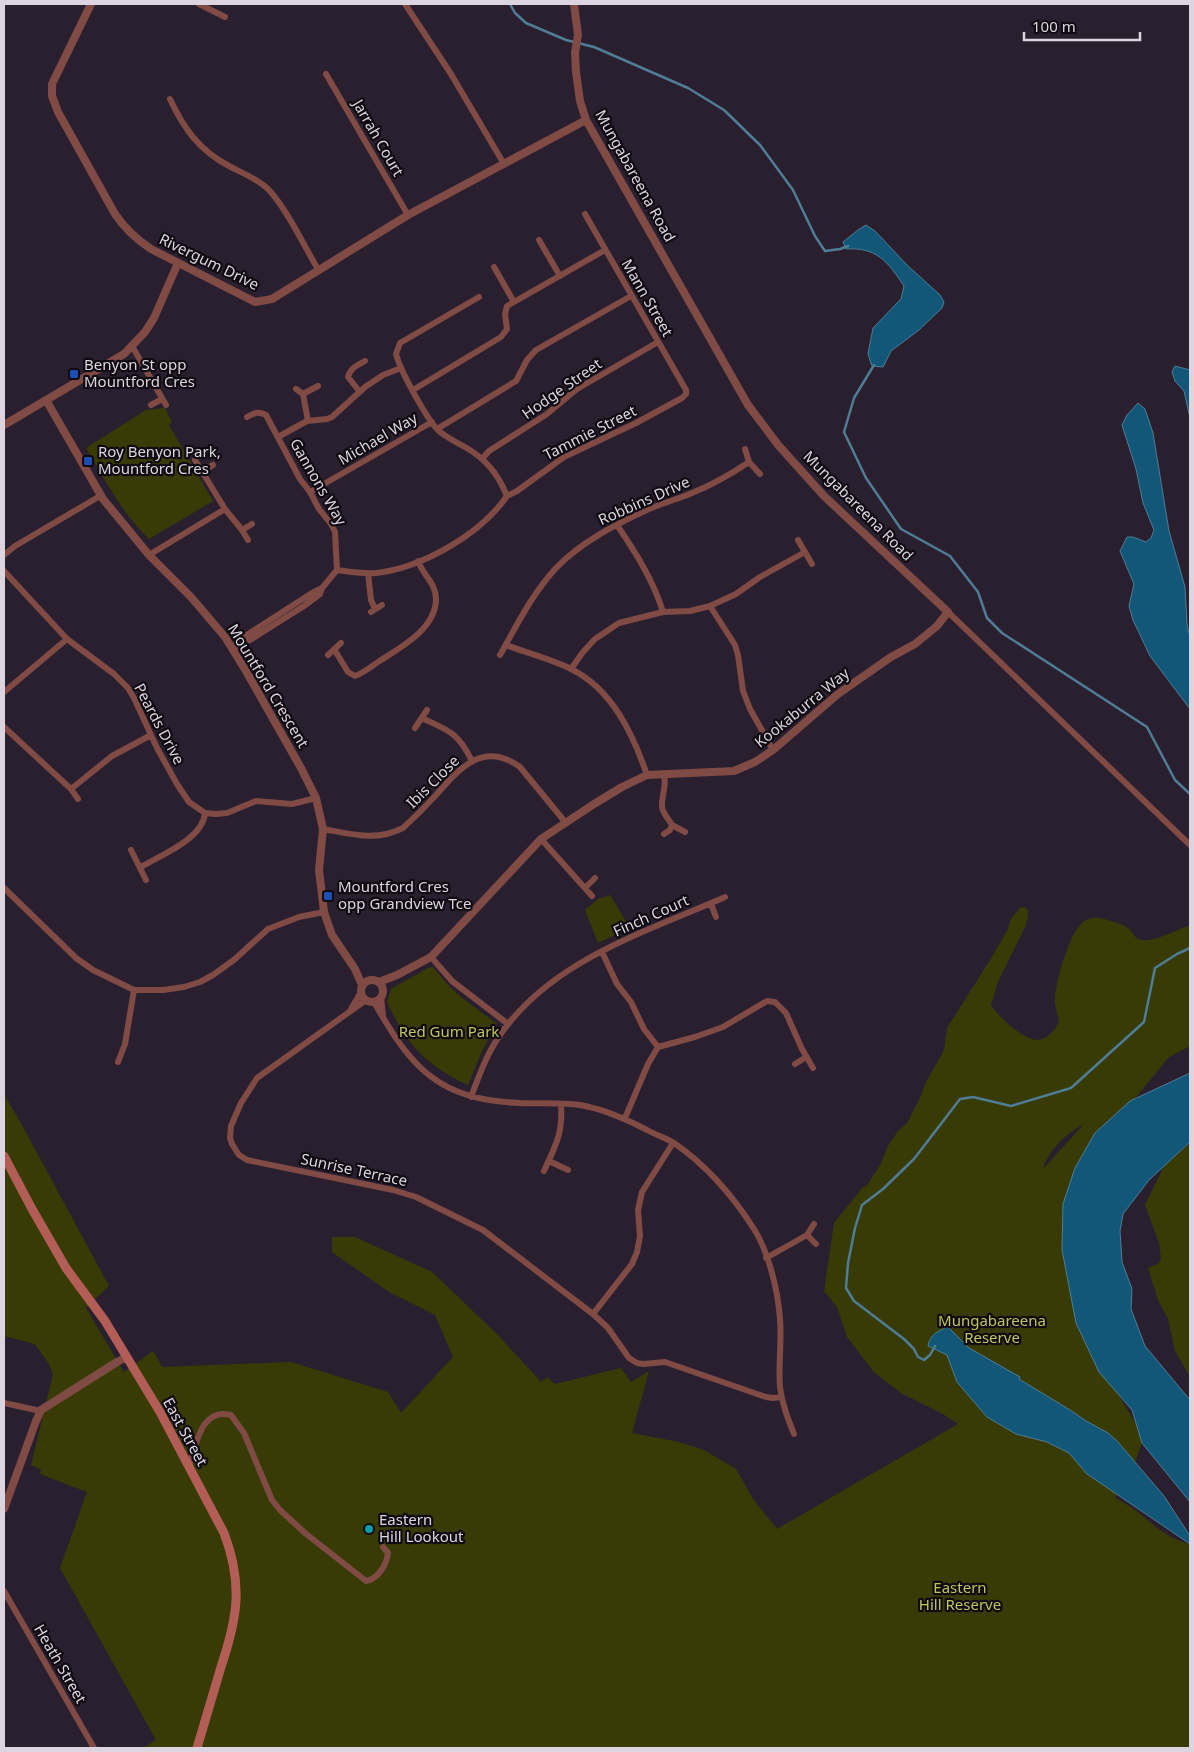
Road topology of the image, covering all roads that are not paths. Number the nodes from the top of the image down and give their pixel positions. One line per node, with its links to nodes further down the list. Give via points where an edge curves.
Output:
1 (91, 4): 14 (street, Rivergum Drive, via 56,73 52,96 122,224 136,239)
2 (199, 4): 5 (street)
3 (406, 4): 9 (street)
4 (574, 4): 8 (street, Mungabareena Road, via 578,35 576,72)
5 (225, 17)
6 (326, 74): 11 (street, Jarrah Court)
7 (170, 99): 16 (street, via 183,126 207,152 268,189)
8 (586, 120): 9 (street, Rivergum Drive); 66 (street, Mungabareena Road, via 748,405 824,496)
9 (504, 164): 11 (street, Rivergum Drive)
10 (585, 214): 13 (street, Mann Street)
11 (408, 215): 16 (street, Rivergum Drive)
12 (539, 240): 17 (street)
13 (605, 250): 17 (street); 18 (street, Mann Street)
14 (178, 263): 16 (street, Rivergum Drive, via 255,302 272,299); 22 (street, via 154,318)
15 (494, 267): 20 (street)
16 (319, 271)
17 (560, 276): 20 (street)
18 (632, 296): 21 (street, Mann Street); 37 (street, via 536,350 516,381)
19 (478, 297): 24 (street, via 400,343 396,354)
20 (514, 302): 27 (street, via 505,310 507,329 502,337)
21 (658, 342): 30 (street, Mann Street); 40 (street, Hodge Street, via 577,389 548,414 489,451)
22 (132, 346): 31 (street, via 105,367); 32 (street, via 164,402)
23 (365, 361): 28 (street, via 349,372 348,377)
24 (401, 368): 27 (street); 28 (street, Gannons Way, via 383,375)
25 (318, 386): 29 (street)
26 (296, 389): 29 (street)
27 (413, 390): 35 (street)
28 (360, 392): 34 (street, Gannons Way, via 327,420)
29 (303, 394): 34 (street)
30 (686, 394): 48 (street, Tammie Street, via 636,423 564,457)
31 (46, 400): 36 (street); 47 (street, Mountford Crescent)
32 (151, 405)
33 (247, 417): 38 (street, Gannons Way, via 261,412 266,415)
34 (308, 421): 38 (street, Gannons Way)
35 (432, 422): 37 (street); 46 (street, Michael Way)
36 (4, 425)
37 (437, 428): 40 (street)
38 (278, 437): 46 (street, Gannons Way)
39 (745, 449): 42 (street)
40 (482, 459): 48 (street, via 496,472)
41 (195, 460): 44 (street)
42 (749, 462): 45 (street); 51 (street, Robbins Drive, via 717,482)
43 (213, 465): 44 (street)
44 (202, 471): 49 (street)
45 (760, 474)
46 (310, 492): 60 (street, Gannons Way, via 335,532)
47 (100, 496): 56 (street); 57 (street, Mountford Crescent)
48 (507, 496): 58 (street, via 491,515 451,547)
49 (225, 509): 52 (street); 57 (street)
50 (252, 524): 52 (street)
51 (617, 525): 65 (street, via 652,581); 69 (street, Robbins Drive, via 586,543 556,568 533,596)
52 (242, 530): 53 (street)
53 (248, 540)
54 (798, 540): 55 (street)
55 (805, 552): 59 (street); 64 (street)
56 (4, 555)
57 (149, 555): 70 (street, Mountford Crescent, via 191,597)
58 (418, 561): 62 (street); 71 (street, via 431,581 436,597 431,615 421,631 398,650 355,676 348,672)
59 (812, 564)
60 (338, 570): 62 (street); 70 (street, via 320,594 304,606)
61 (4, 571): 67 (street, Peards Drive)
62 (368, 573): 63 (street, via 373,610)
63 (382, 605)
64 (710, 606): 65 (street); 81 (street, via 735,645 743,691)
65 (663, 612): 74 (street, via 619,623 595,640)
66 (948, 612): 81 (street, Kookaburra Way, via 915,644 838,694); 95 (street, Mungabareena Road)
67 (67, 639): 75 (street); 80 (street, Peards Drive, via 125,684)
68 (341, 643): 71 (street)
69 (506, 645): 73 (street, Robbins Drive); 74 (street)
70 (232, 648): 86 (street, Mountford Crescent)
71 (334, 649): 72 (street)
72 (328, 655)
73 (500, 655)
74 (571, 669): 83 (street, via 605,695 616,709 632,734)
75 (4, 692)
76 (427, 710): 77 (street)
77 (422, 718): 79 (street); 82 (street, via 452,733)
78 (4, 727): 85 (street)
79 (415, 728)
80 (150, 735): 85 (street, via 112,756); 88 (street, Peards Drive, via 184,797)
81 (773, 750): 84 (street, Kookaburra Way, via 734,771)
82 (472, 761): 89 (street, Ibis Close, via 500,757 514,762); 91 (street, Ibis Close, via 461,768 403,828 391,834 371,837)
83 (647, 775): 84 (street, Kookaburra Way); 89 (street, Kookaburra Way)
84 (664, 775): 90 (street, via 666,787 662,806)
85 (70, 789): 87 (street)
86 (316, 798): 88 (street, via 292,804 256,801 227,813); 91 (street, Mountford Crescent)
87 (78, 799)
88 (206, 813): 97 (street, via 202,826 191,838)
89 (566, 822): 94 (street, Kookaburra Way)
90 (672, 825): 92 (street); 93 (street)
91 (323, 829): 105 (street, Mountford Crescent, via 319,870)
92 (685, 832)
93 (664, 834)
94 (541, 839): 101 (street); 108 (street, Kookaburra Way)
95 (1190, 845)
96 (131, 850): 97 (street)
97 (141, 867): 99 (street)
98 (595, 878): 101 (street)
99 (146, 880)
100 (4, 888): 114 (street, via 76,958)
101 (585, 888): 102 (street)
102 (592, 896)
103 (725, 897): 104 (street, Finch Court)
104 (711, 904): 106 (street, Finch Court); 107 (street, Finch Court)
105 (324, 912): 109 (street, Mountford Crescent, via 332,935); 114 (street, via 268,929 235,959 200,982 163,990)
106 (716, 917)
107 (602, 952): 118 (street, Finch Court, via 547,984 519,1009); 119 (street, via 617,984)
108 (431, 957): 110 (street, Kookaburra Way); 118 (street, via 452,982)
109 (354, 969): 111 (street, Mountford Crescent); 113 (street, Mountford Crescent)
110 (397, 975): 112 (street, Kookaburra Way); 115 (street, Kookaburra Way)
111 (370, 980): 112 (street); 113 (street, via 365,981)
112 (379, 982): 115 (street)
113 (362, 989): 116 (street); 117 (street, Sunrise Terrace)
114 (134, 990): 121 (street, via 125,1044)
115 (379, 996): 116 (street); 124 (street, via 384,1020 405,1053 448,1088)
116 (366, 1000): 117 (street, Sunrise Terrace)
117 (350, 1010): 136 (street, Sunrise Terrace, via 257,1078 231,1126 230,1138 239,1155 247,1160 416,1197 483,1230)
118 (508, 1024): 124 (street, Finch Court, via 488,1054)
119 (658, 1047): 120 (street, via 723,1027 767,1001 775,1002 786,1013); 126 (street)
120 (806, 1057): 122 (street); 123 (street)
121 (118, 1062)
122 (795, 1064)
123 (813, 1068)
124 (471, 1096): 125 (street, via 494,1102)
125 (561, 1104): 126 (street, via 581,1105); 129 (street, via 562,1122)
126 (625, 1118): 127 (street)
127 (673, 1143): 135 (street, via 734,1200 755,1231); 136 (street, via 642,1192 638,1210 640,1236 632,1264)
128 (4, 1156): 137 (main road, East Street, via 66,1268)
129 (549, 1161): 130 (street); 131 (street)
130 (568, 1170)
131 (544, 1171)
132 (814, 1224): 133 (street)
133 (807, 1235): 134 (street); 135 (street)
134 (816, 1244)
135 (766, 1258): 138 (street, via 780,1319)
136 (593, 1314): 138 (street, Sunrise Terrace, via 608,1328 629,1358 637,1363 664,1362 766,1397)
137 (127, 1357): 140 (street); 142 (main road, East Street)
138 (782, 1397): 141 (street)
139 (4, 1403): 140 (street)
140 (41, 1411): 143 (street)
141 (794, 1434)
142 (189, 1466): 144 (street, via 199,1434 208,1419 220,1413 231,1415 244,1433 272,1500 305,1533 366,1581 377,1575 387,1559 388,1553); 147 (main road, East Street, via 231,1552 236,1600 230,1634)
143 (4, 1509)
144 (383, 1547)
145 (4, 1591): 146 (street, Heath Street)
146 (94, 1748)
147 (197, 1748)

